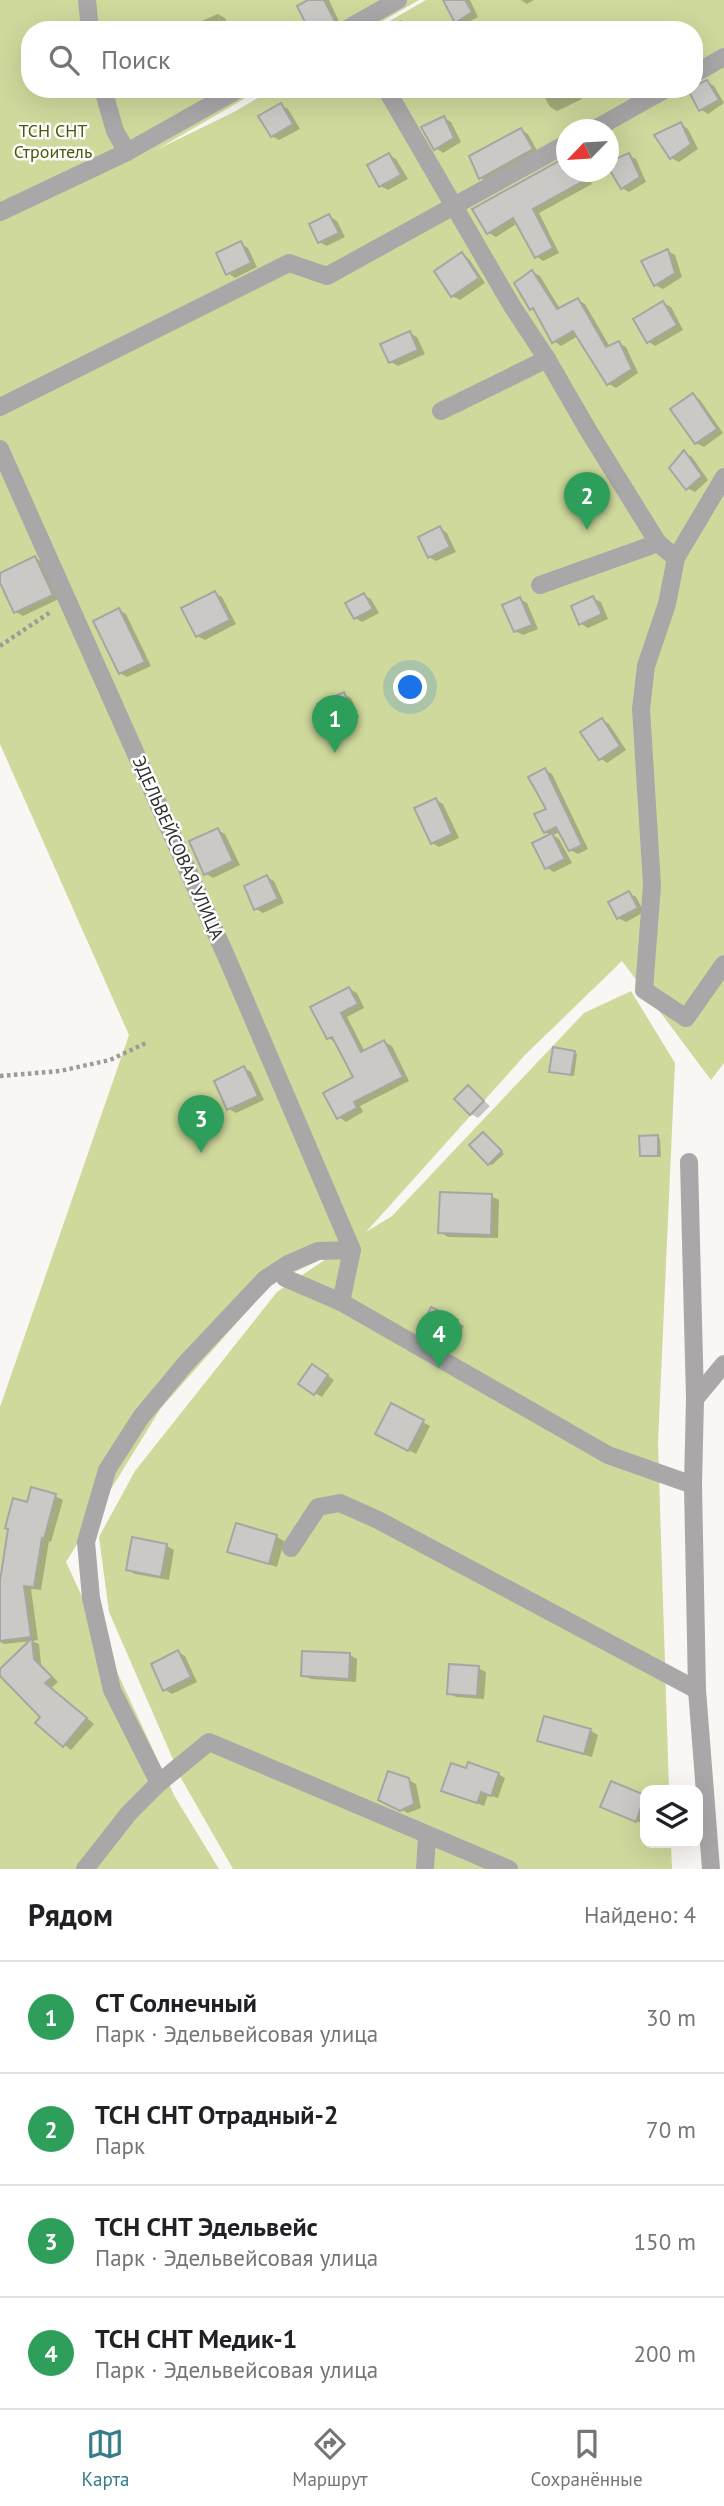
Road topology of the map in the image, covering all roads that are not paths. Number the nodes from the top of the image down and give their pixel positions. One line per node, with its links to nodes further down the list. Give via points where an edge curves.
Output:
1 (86, 0): 3 (street)
2 (398, 0): 4 (street)
3 (89, 21)
4 (363, 21)
5 (724, 57): 6 (street)
6 (703, 69)
7 (106, 98): 13 (street)
8 (223, 98): 13 (street)
9 (391, 98): 14 (street)
10 (650, 98): 11 (street)
11 (613, 119)
12 (556, 150): 14 (street)
13 (127, 152): 15 (street)
14 (454, 206): 16 (street); 17 (street, via 327,276 289,262)
15 (0, 212)
16 (547, 359): 18 (street); 21 (street)
17 (0, 407)
18 (441, 411)
19 (0, 449): 26 (street, ЭДЕЛЬВЕЙСОВАЯ УЛИЦА)
20 (724, 477): 22 (street)
21 (658, 543): 22 (street); 23 (street)
22 (676, 558): 24 (street, via 667,604 646,666 641,709 652,885 644,990 686,1018)
23 (540, 586)
24 (724, 964)
25 (689, 1162): 30 (street)
26 (352, 1250): 28 (street); 34 (street, via 318,1251 265,1279 141,1417 107,1470 86,1542 91,1598 113,1690)
27 (285, 1278): 28 (street)
28 (341, 1302): 31 (street, via 608,1455)
29 (724, 1364): 30 (street)
30 (695, 1399): 31 (street)
31 (693, 1485): 33 (street)
32 (291, 1548): 33 (street, via 318,1507 340,1503)
33 (697, 1690): 40 (street)
34 (159, 1783): 35 (street, via 209,1742); 37 (street)
35 (427, 1835): 38 (street); 39 (street)
36 (724, 1865): 41 (street)
37 (85, 1869)
38 (425, 1869)
39 (509, 1869)
40 (711, 1869)
41 (721, 1869)

